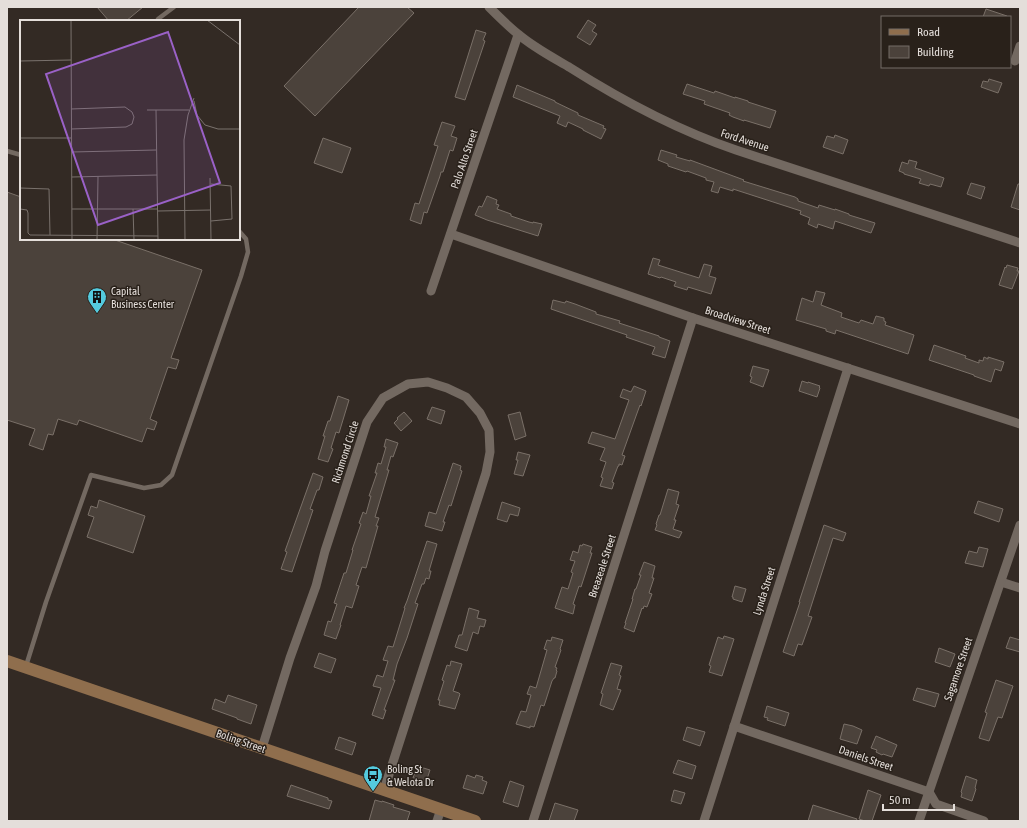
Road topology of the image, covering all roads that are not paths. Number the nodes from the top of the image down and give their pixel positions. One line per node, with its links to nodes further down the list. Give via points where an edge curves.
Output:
1 (174, 7): 3 (lane)
2 (489, 7): 4 (street, Ford Avenue)
3 (158, 19)
4 (518, 34): 10 (street, Palo Alto Street); 11 (street, Ford Avenue, via 609,92 709,140)
5 (1020, 46): 6 (street)
6 (1015, 61)
7 (7, 151): 8 (lane)
8 (20, 155)
9 (240, 232): 20 (lane, via 246,239 248,252 172,475 161,485 144,488 90,474)
10 (451, 234): 12 (street, Palo Alto Street); 13 (street, Broadview Street)
11 (1020, 243)
12 (431, 291)
13 (693, 318): 14 (street, Broadview Street); 27 (street, Breazeale Street)
14 (848, 368): 15 (street, Broadview Street); 21 (street, Lynda Street)
15 (1020, 424)
16 (1020, 525): 17 (street, Sagamore Street)
17 (1001, 582): 18 (street); 24 (street, Sagamore Street)
18 (1020, 588)
19 (7, 661): 20 (street, Boling Street)
20 (25, 667): 22 (street, Boling Street)
21 (734, 726): 24 (street, Daniels Street); 28 (street, Lynda Street)
22 (262, 748): 23 (street, Boling Street); 23 (street, Richmond Circle, via 367,422 383,398 408,384 428,382 447,388 466,397 480,413 488,430 490,452 486,474)
23 (384, 790): 25 (street, Boling Street)
24 (929, 792): 29 (street, Sagamore Street); 30 (street, Daniels Street, via 936,804)
25 (439, 815): 26 (street, Boling Street)
26 (475, 821)
27 (533, 821)
28 (704, 821)
29 (920, 821)
30 (984, 821)

